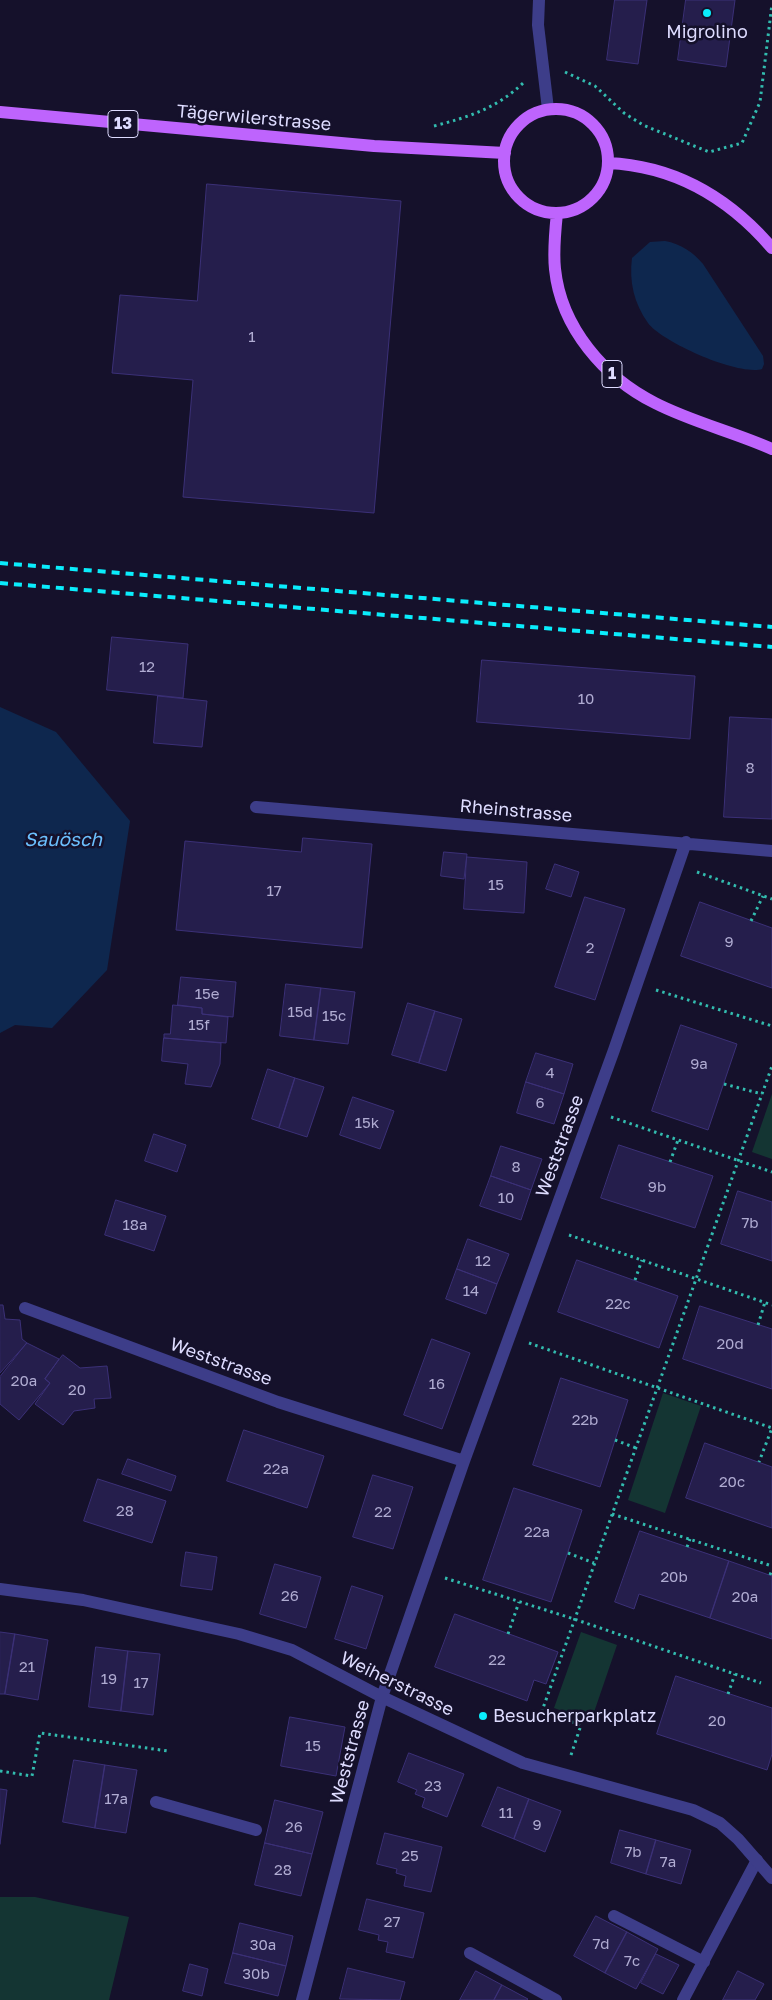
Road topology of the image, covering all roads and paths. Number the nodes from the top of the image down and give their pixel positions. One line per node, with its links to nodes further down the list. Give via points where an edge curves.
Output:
1 (539, 0): 3 (street, via 538,25)
2 (772, 4): 3 (path, via 760,102 742,144 709,152 643,126 578,76 563,72)
3 (544, 73): 4 (street); 6 (path, via 527,79 494,106 467,118)
4 (548, 109): 7 (main road, via 532,114 519,124 509,137); 8 (main road, via 566,110 584,117 597,128 606,145)
5 (0, 112): 7 (main road, Tägerwilerstrasse / 13, via 364,145)
6 (431, 127)
7 (504, 153): 9 (main road, via 505,171 512,188 523,201 539,210)
8 (608, 163): 9 (main road, via 598,192 586,203); 10 (main road, via 631,164 661,172 714,194 740,214)
9 (557, 213): 11 (main road, 1, via 554,251 558,286 568,317 594,356 624,386 657,404)
10 (772, 248)
11 (772, 448)
12 (256, 807): 13 (street, Rheinstrasse)
13 (686, 842): 14 (street, Rheinstrasse); 15 (street, Weststrasse)
14 (772, 851)
15 (678, 865): 16 (path); 19 (street, Weststrasse)
16 (763, 896): 17 (path); 18 (path)
17 (772, 899)
18 (751, 921)
19 (637, 984): 20 (path); 24 (street, Weststrasse)
20 (772, 1026)
21 (772, 1066): 23 (path)
22 (724, 1084): 23 (path)
23 (762, 1094): 26 (path)
24 (592, 1111): 25 (path); 29 (street, Weststrasse)
25 (678, 1140): 26 (path); 27 (path)
26 (738, 1160): 28 (path); 31 (path)
27 (670, 1162)
28 (772, 1172)
29 (549, 1228): 30 (path); 37 (street, Weststrasse)
30 (642, 1260): 31 (path); 32 (path)
31 (696, 1278): 33 (path); 38 (path)
32 (635, 1280)
33 (766, 1302): 34 (path); 36 (path)
34 (772, 1304)
35 (25, 1308): 42 (street, Weststrasse, via 278,1402)
36 (758, 1325)
37 (510, 1336): 38 (path); 42 (street, Weststrasse)
38 (657, 1387): 39 (path); 41 (path)
39 (772, 1428): 43 (path)
40 (615, 1440): 41 (path)
41 (636, 1448): 44 (path)
42 (464, 1461): 51 (street, Weststrasse)
43 (759, 1462)
44 (612, 1514): 45 (path); 48 (path)
45 (690, 1540): 46 (path); 49 (path)
46 (687, 1546)
47 (568, 1553): 48 (path)
48 (594, 1562): 55 (path)
49 (772, 1566)
50 (772, 1570): 52 (path)
51 (426, 1572): 54 (path); 60 (street, Weststrasse)
52 (770, 1575)
53 (0, 1589): 60 (street, Weiherstrasse, via 83,1600 238,1634 292,1650)
54 (519, 1602): 55 (path); 56 (path)
55 (574, 1618): 57 (path); 63 (path, via 542,1711 582,1725)
56 (508, 1634)
57 (735, 1674): 58 (path); 59 (path)
58 (761, 1683)
59 (728, 1694)
60 (382, 1697): 63 (street, Weiherstrasse, via 523,1763); 71 (street, Weststrasse)
61 (168, 1751): 62 (path, via 40,1733 32,1776)
62 (0, 1772)
63 (564, 1774): 66 (street, Weiherstrasse, via 694,1810 720,1823)
64 (156, 1802): 65 (street)
65 (256, 1830)
66 (757, 1860): 67 (street, Weiherstrasse); 70 (street)
67 (772, 1878)
68 (614, 1916): 70 (street)
69 (470, 1953): 72 (street)
70 (704, 1962): 73 (street)
71 (302, 2000)
72 (556, 2000)
73 (683, 2000)

